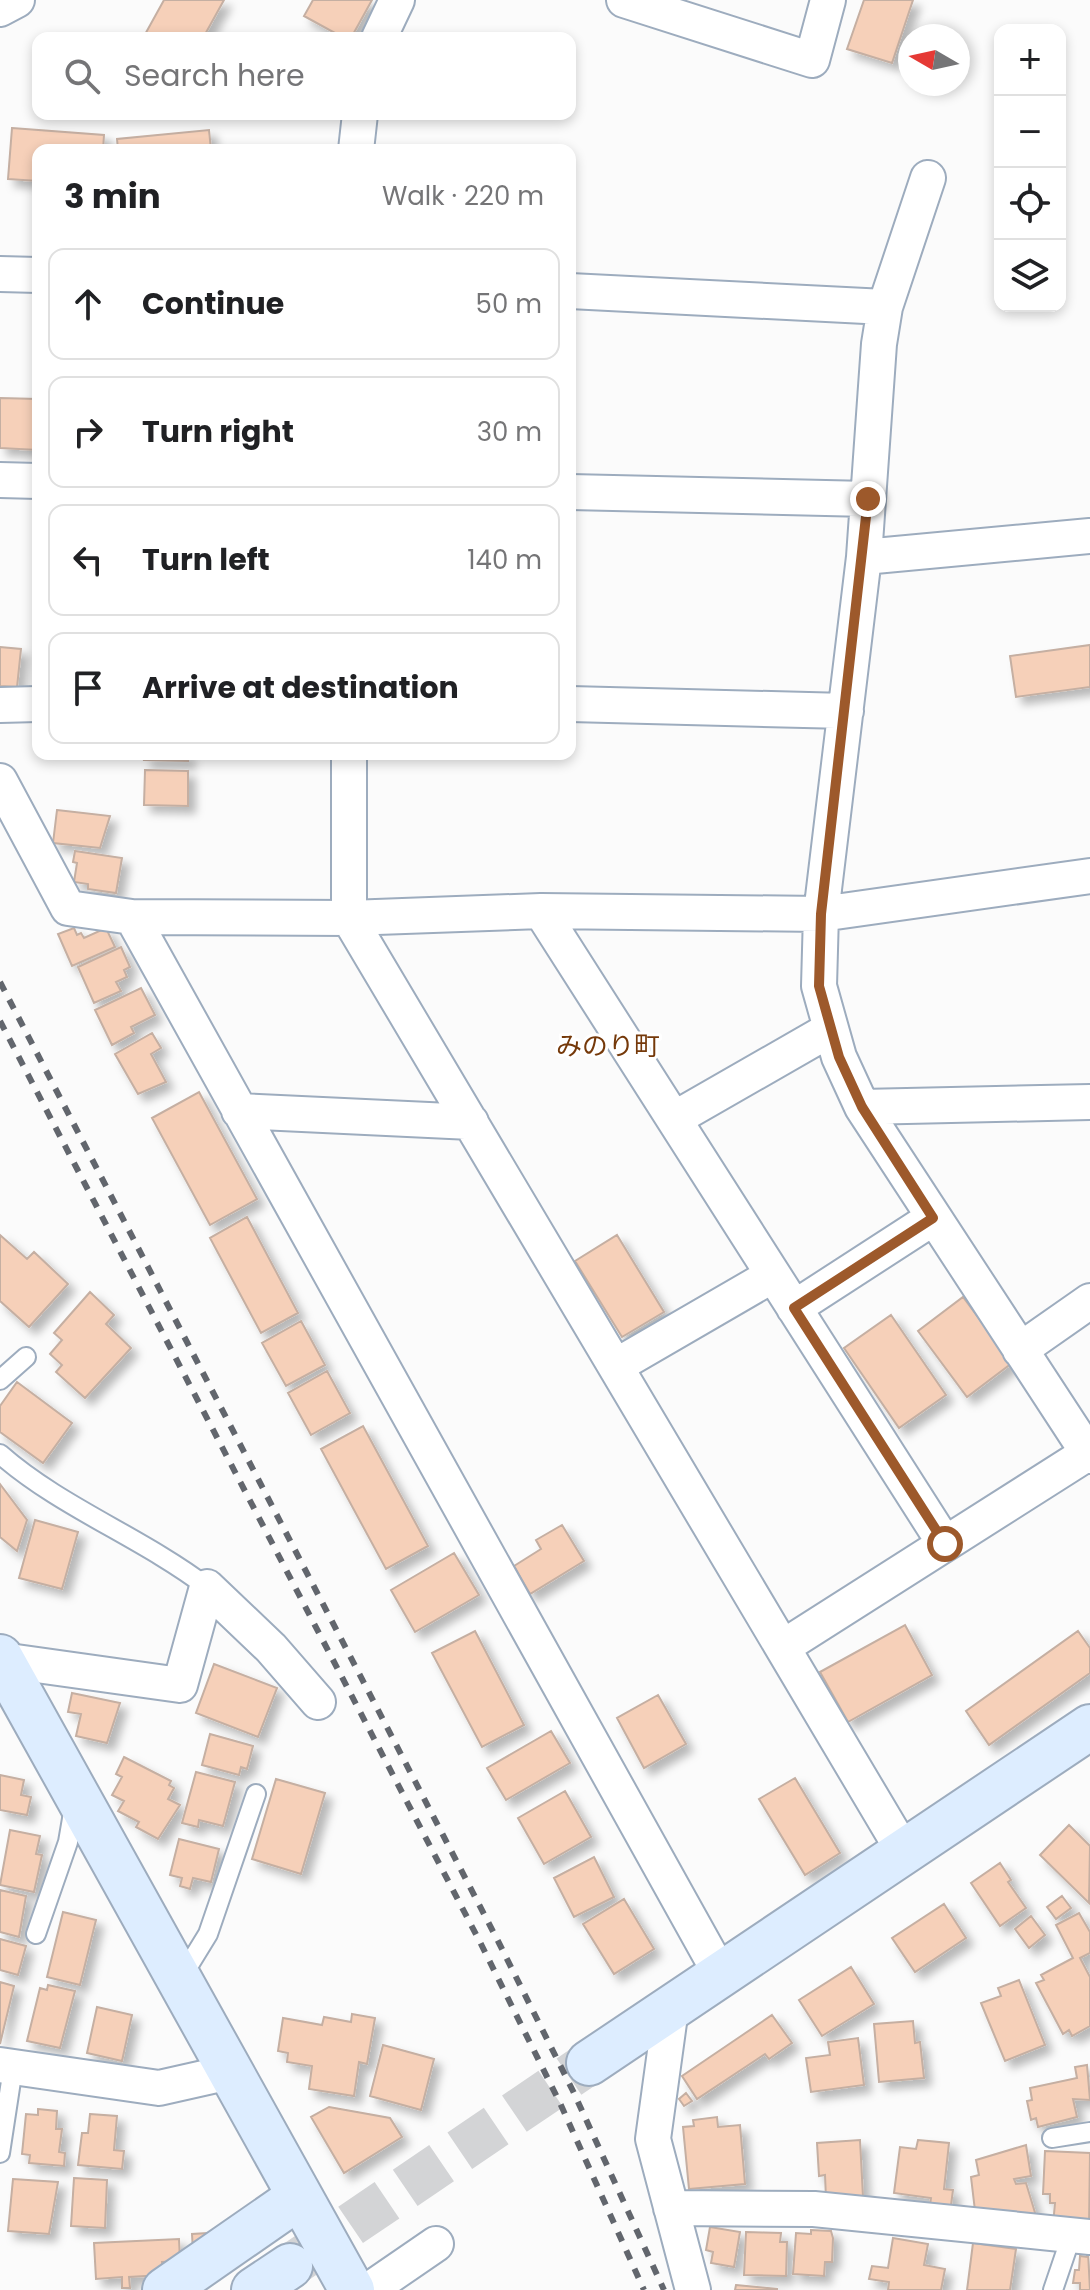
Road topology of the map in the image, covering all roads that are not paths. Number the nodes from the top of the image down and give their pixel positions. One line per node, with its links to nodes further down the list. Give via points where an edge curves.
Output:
1 (17, 0): 5 (street)
2 (397, 0): 6 (street)
3 (624, 0): 4 (street, via 812,60)
4 (828, 0)
5 (0, 9)
6 (382, 32)
7 (359, 120): 8 (street)
8 (357, 144)
9 (928, 178): 13 (street)
10 (0, 274): 11 (street)
11 (32, 275)
12 (576, 291): 13 (street)
13 (885, 307): 17 (street)
14 (0, 480): 15 (street)
15 (32, 481)
16 (576, 492): 17 (street)
17 (868, 499): 19 (street)
18 (1090, 536): 19 (street)
19 (864, 557): 23 (street)
20 (32, 704): 22 (street)
21 (576, 704): 23 (street)
22 (0, 705)
23 (846, 711): 28 (street)
24 (349, 760): 30 (street)
25 (0, 781): 29 (street, via 68,908)
26 (1090, 876): 28 (street)
27 (541, 911): 28 (street); 30 (street); 35 (street)
28 (821, 914): 31 (street, via 819,986)
29 (132, 917): 30 (street); 34 (street)
30 (349, 918): 36 (street)
31 (831, 1029): 33 (street); 35 (street)
32 (1090, 1102): 33 (street)
33 (862, 1107): 37 (street)
34 (239, 1111): 36 (street); 57 (street)
35 (674, 1119): 38 (street)
36 (471, 1122): 43 (street)
37 (933, 1218): 40 (street); 41 (street)
38 (773, 1275): 40 (street); 43 (street)
39 (1090, 1301): 41 (street)
40 (794, 1308): 47 (street)
41 (1020, 1350): 46 (street)
42 (26, 1357): 44 (lane)
43 (616, 1366): 49 (street)
44 (0, 1380)
45 (0, 1454): 48 (lane, via 27,1478 164,1555)
46 (1089, 1455): 47 (street)
47 (945, 1544): 49 (street)
48 (207, 1587): 50 (street, via 180,1685); 51 (street)
49 (783, 1647): 55 (street)
50 (1, 1658): 54 (street)
51 (318, 1702)
52 (1090, 1727): 55 (street)
53 (256, 1794): 58 (lane, via 208,1934)
54 (76, 1795): 56 (lane, via 68,1842); 58 (street)
55 (904, 1852): 57 (street)
56 (36, 1934)
57 (721, 1975): 59 (street)
58 (179, 1981): 62 (street)
59 (671, 2008): 60 (street); 67 (street, via 653,2139)
60 (589, 2063)
61 (6, 2066): 62 (street, via 159,2088); 65 (lane)
62 (230, 2072): 66 (street)
63 (1090, 2132): 64 (lane)
64 (1052, 2138)
65 (0, 2153)
66 (299, 2197): 71 (street); 73 (street)
67 (671, 2208): 68 (street, via 814,2209); 75 (street)
68 (1080, 2237): 76 (lane)
69 (436, 2244): 74 (street)
70 (290, 2266): 72 (street)
71 (165, 2290)
72 (254, 2290)
73 (352, 2290)
74 (369, 2290)
75 (693, 2290)
76 (1053, 2290)

